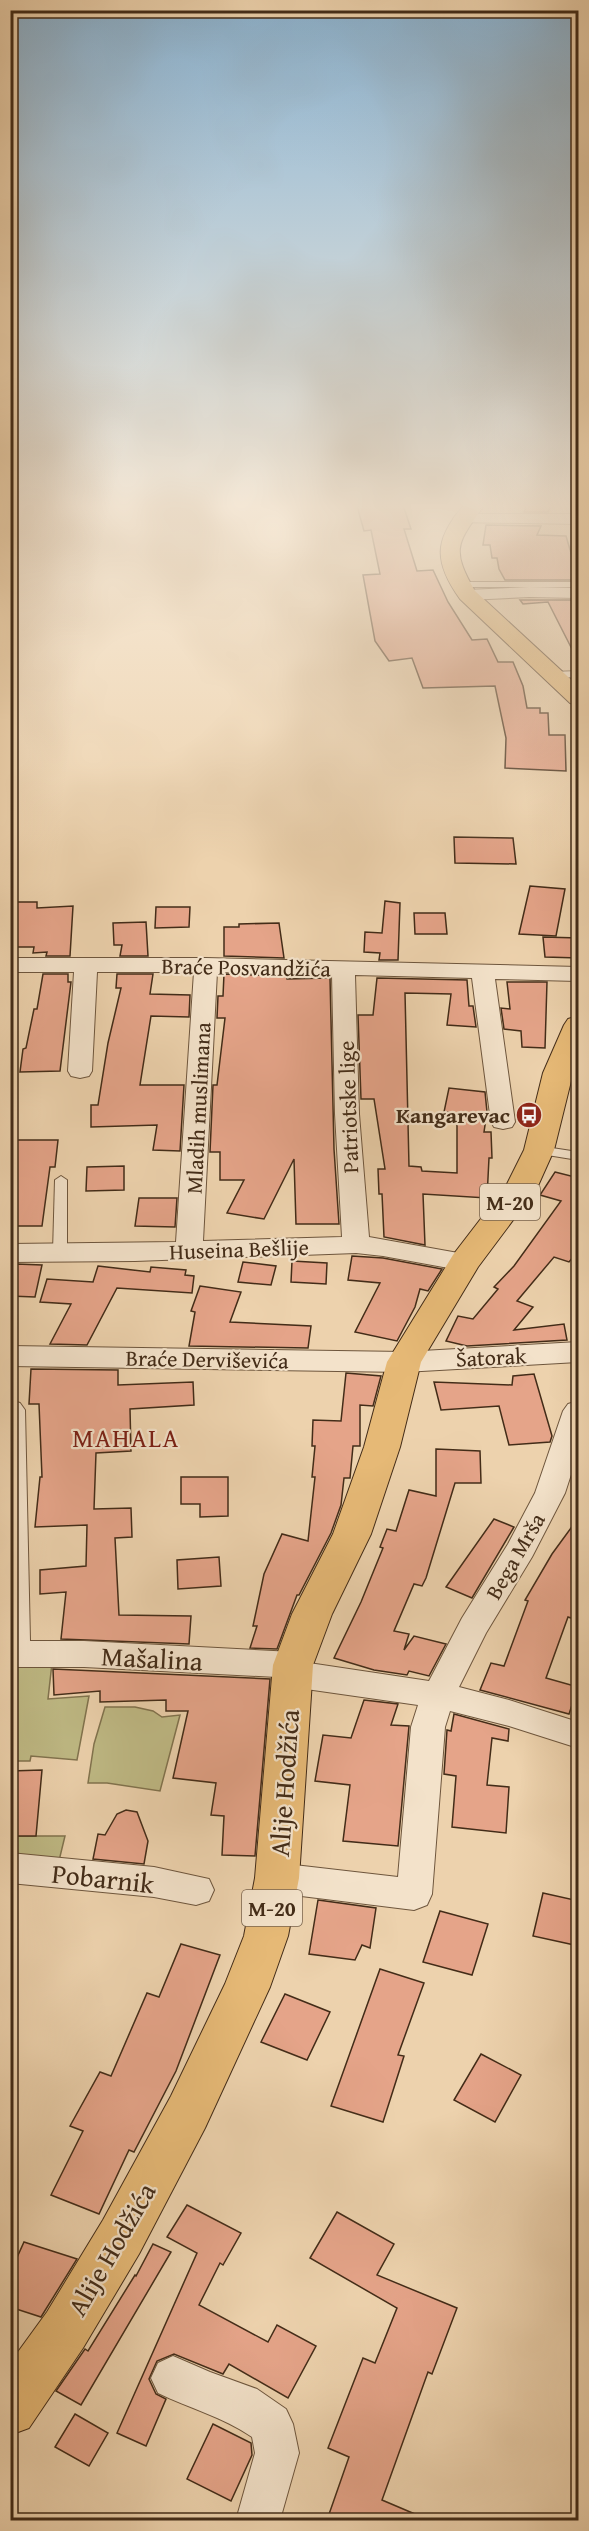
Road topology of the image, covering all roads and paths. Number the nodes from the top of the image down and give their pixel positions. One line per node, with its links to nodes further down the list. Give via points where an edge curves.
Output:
1 (498, 622): 2 (main road, via 553,675)
2 (577, 690)
3 (10, 965): 4 (street, Braće Posvandžića)
4 (86, 965): 5 (street, Braće Posvandžića); 10 (street)
5 (206, 965): 6 (street, Braće Posvandžića); 16 (street, Mladih muslimana)
6 (343, 968): 7 (street, Braće Posvandžića); 15 (street, Patriotske lige)
7 (482, 971): 8 (street, Braće Posvandžića); 11 (street)
8 (579, 974)
9 (579, 1025): 12 (main road, M-20, via 558,1073)
10 (80, 1071)
11 (503, 1122)
12 (539, 1150): 13 (lane); 19 (main road, M-20, via 521,1188)
13 (579, 1156)
14 (61, 1180): 17 (lane)
15 (356, 1245): 16 (street, Huseina Bešlije); 19 (street, Huseina Bešlije)
16 (189, 1250): 17 (street, Huseina Bešlije)
17 (60, 1252): 18 (street, Huseina Bešlije)
18 (10, 1253)
19 (465, 1262): 22 (main road, M-20)
20 (579, 1352): 22 (street, Šatorak)
21 (10, 1356): 22 (street, Braće Derviševića)
22 (404, 1362): 26 (main road, Alije Hodžića / M-20, via 382,1447 352,1534 312,1614)
23 (10, 1410): 25 (street)
24 (579, 1411): 27 (street, Bega Mrša, via 550,1493 521,1549 472,1627)
25 (12, 1654): 26 (street, Mašalina, via 84,1654)
26 (292, 1670): 27 (street, Mašalina); 30 (main road, Alije Hodžića / M-20)
27 (438, 1695): 28 (street, Mašalina); 30 (street, Bega Mrša, via 428,1727 414,1894)
28 (579, 1735)
29 (10, 1868): 31 (street, Pobarnik, via 154,1882)
30 (277, 1878): 33 (main road, Alije Hodžića / M-20, via 266,1936 247,1987 188,2112 116,2247)
31 (196, 1890)
32 (173, 2378): 34 (street, via 242,2404 270,2424 277,2453)
33 (10, 2409)
34 (258, 2520)

